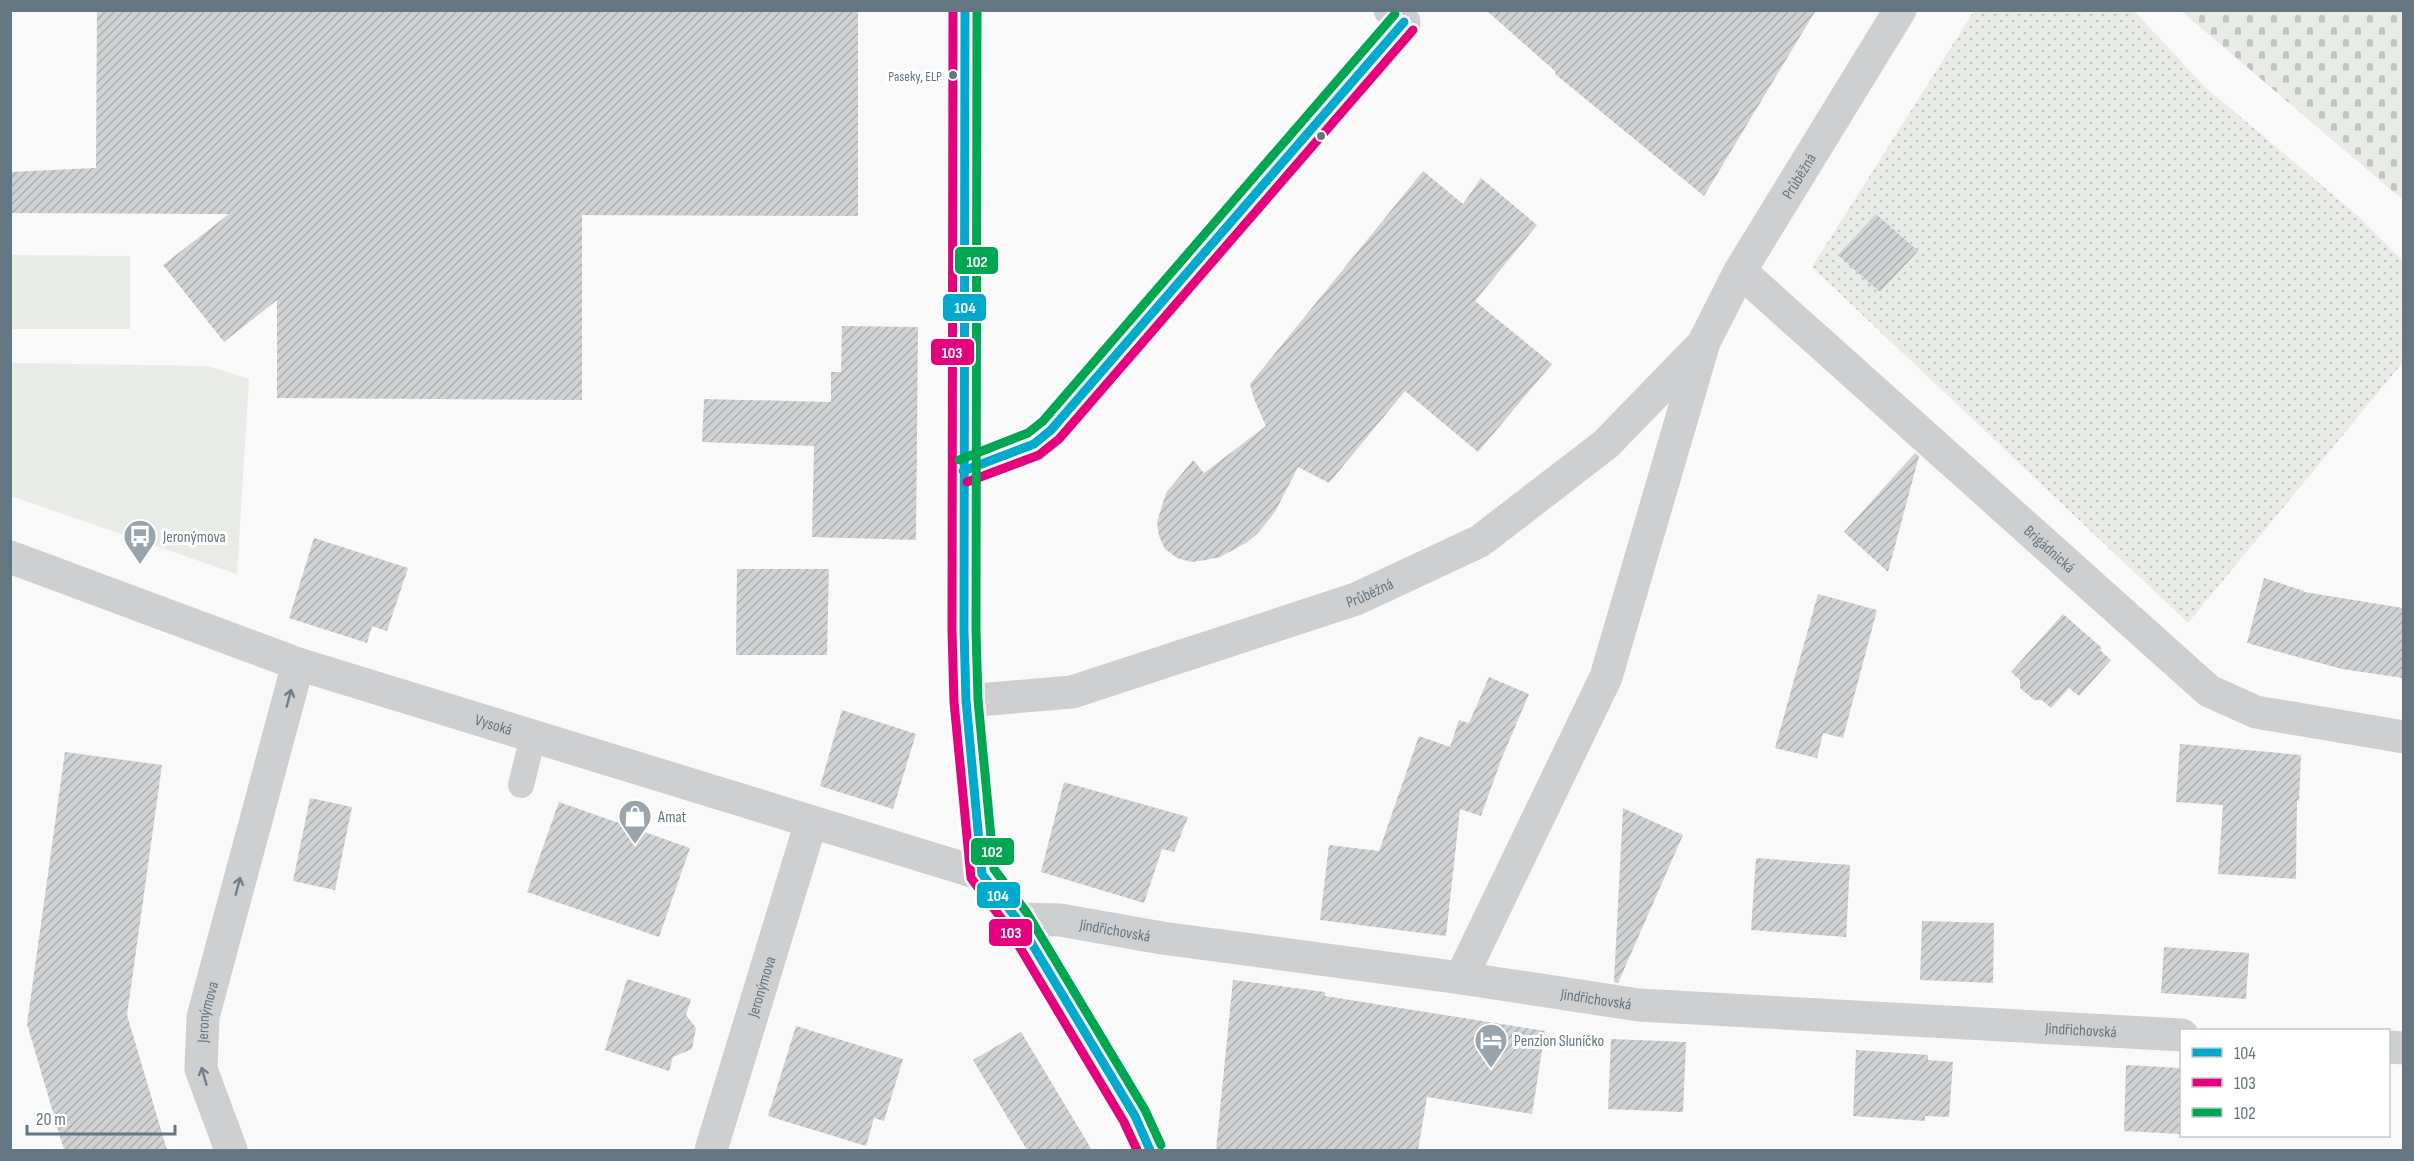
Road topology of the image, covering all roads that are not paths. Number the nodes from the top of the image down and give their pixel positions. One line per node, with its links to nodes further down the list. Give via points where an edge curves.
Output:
1 (966, 10): 6 (street)
2 (1900, 10): 4 (street, Průběžná)
3 (1402, 14): 6 (street, via 1335,105 1051,430 1034,444)
4 (1740, 271): 5 (street, Průběžná); 11 (street, Brigádnická, via 2209,691 2256,712)
5 (1703, 344): 9 (street, Průběžná, via 1606,444 1480,541 1356,600 1072,692); 16 (street, Průběžná, via 1606,677)
6 (963, 471): 9 (street)
7 (10, 556): 8 (street, Vysoká)
8 (297, 664): 10 (street, Vysoká); 18 (street, Jeronýmova, one-way to 8, via 201,1069 203,1017)
9 (966, 701): 14 (street)
10 (533, 737): 12 (lane); 13 (street, Vysoká)
11 (2403, 737)
12 (521, 784)
13 (811, 822): 14 (street, Vysoká); 19 (street, Jeronýmova)
14 (982, 874): 15 (street)
15 (1017, 919): 16 (street, Jindřichovská, via 1060,920 1162,938); 20 (street, via 1135,1116)
16 (1461, 978): 17 (street, Jindřichovská, via 1639,1005)
17 (2180, 1035)
18 (231, 1150)
19 (711, 1150)
20 (1150, 1150)

